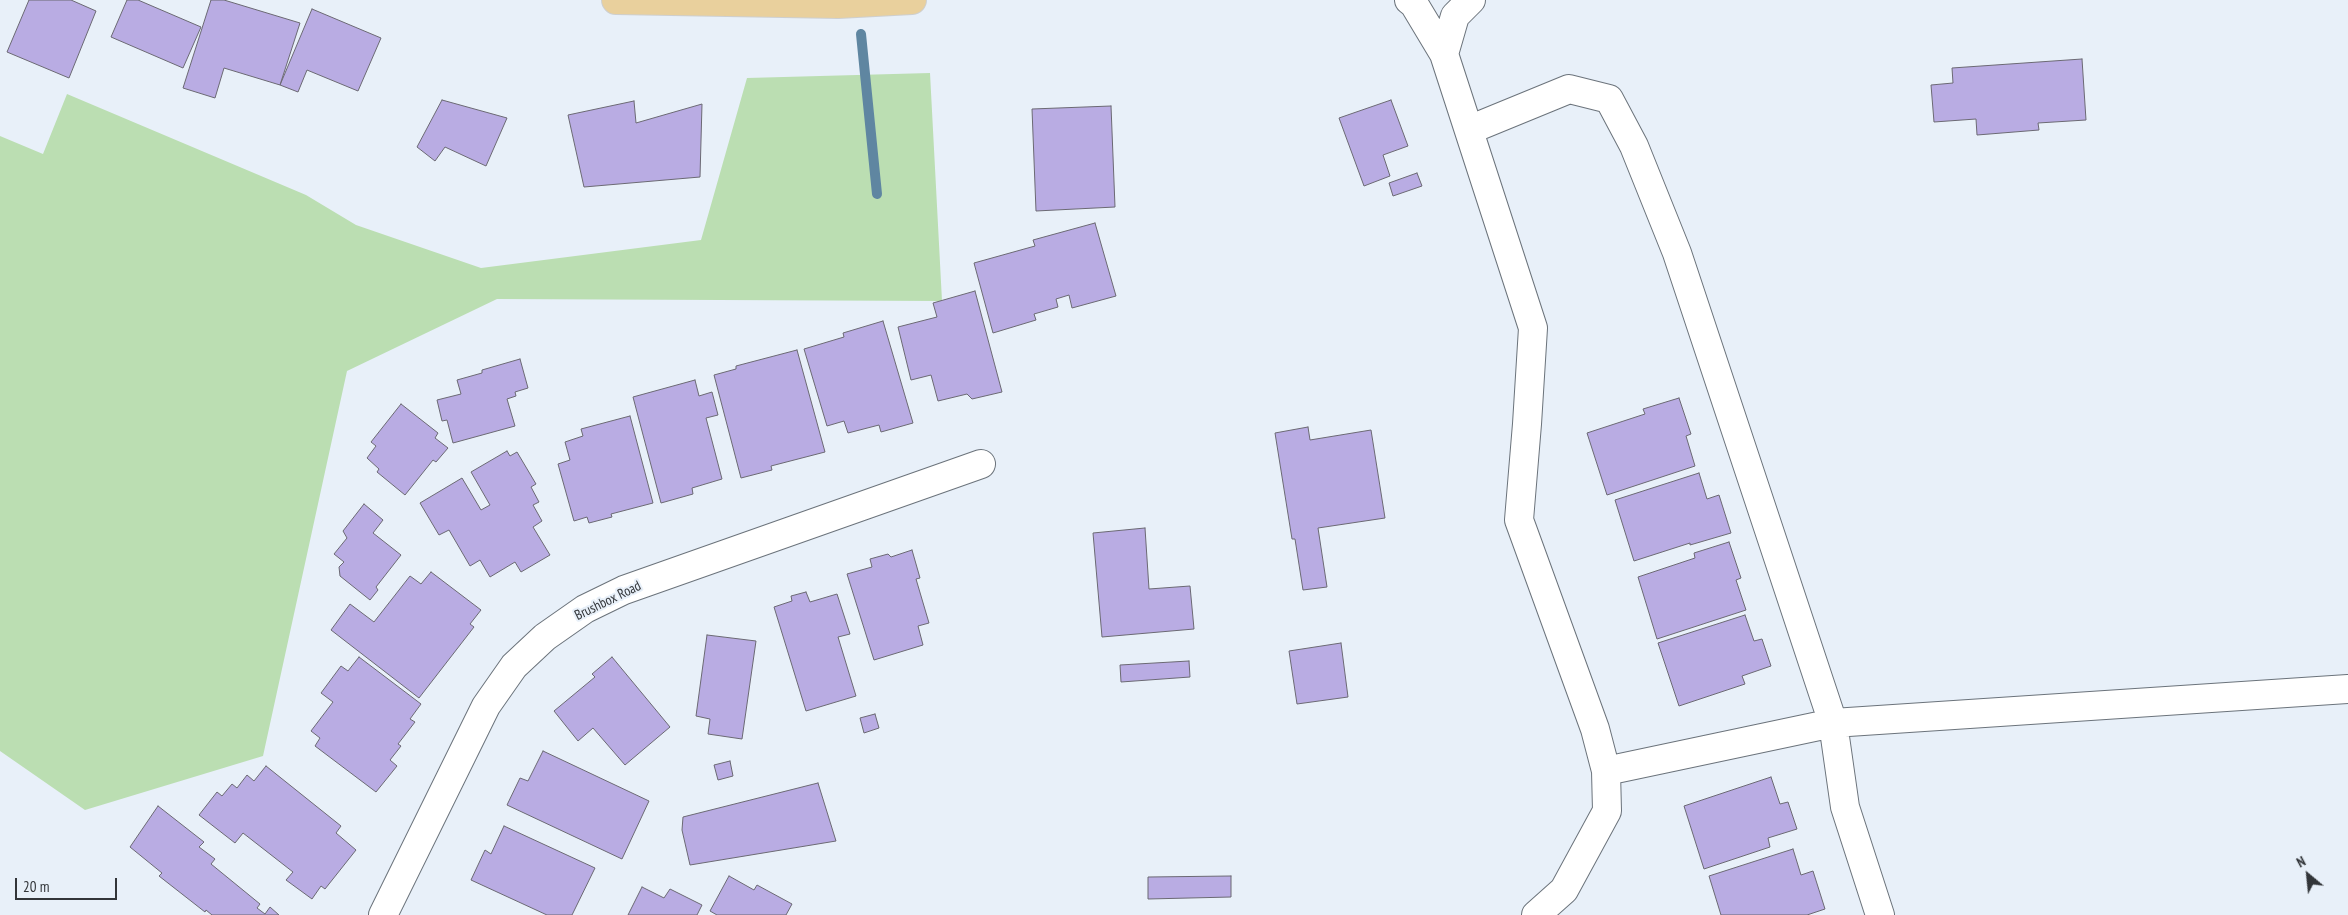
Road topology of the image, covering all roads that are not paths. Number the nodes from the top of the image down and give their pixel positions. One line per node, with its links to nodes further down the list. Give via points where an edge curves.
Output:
1 (616, 0): 2 (main road, via 838,4)
2 (912, 0)
3 (1409, 0): 5 (street)
4 (1471, 0): 5 (street, via 1454,16)
5 (1444, 54): 6 (street)
6 (1469, 130): 9 (street, via 1569,89 1609,99 1634,146 1677,253); 10 (street, via 1533,328 1519,520 1595,729)
7 (981, 464): 11 (street, Brushbox Road, via 624,590 585,609 546,637 514,666 486,706)
8 (2348, 689): 9 (street)
9 (1833, 723): 10 (street); 13 (street, via 1845,808)
10 (1606, 771): 12 (street, via 1607,811 1564,890)
11 (383, 915)
12 (1536, 915)
13 (1880, 915)

